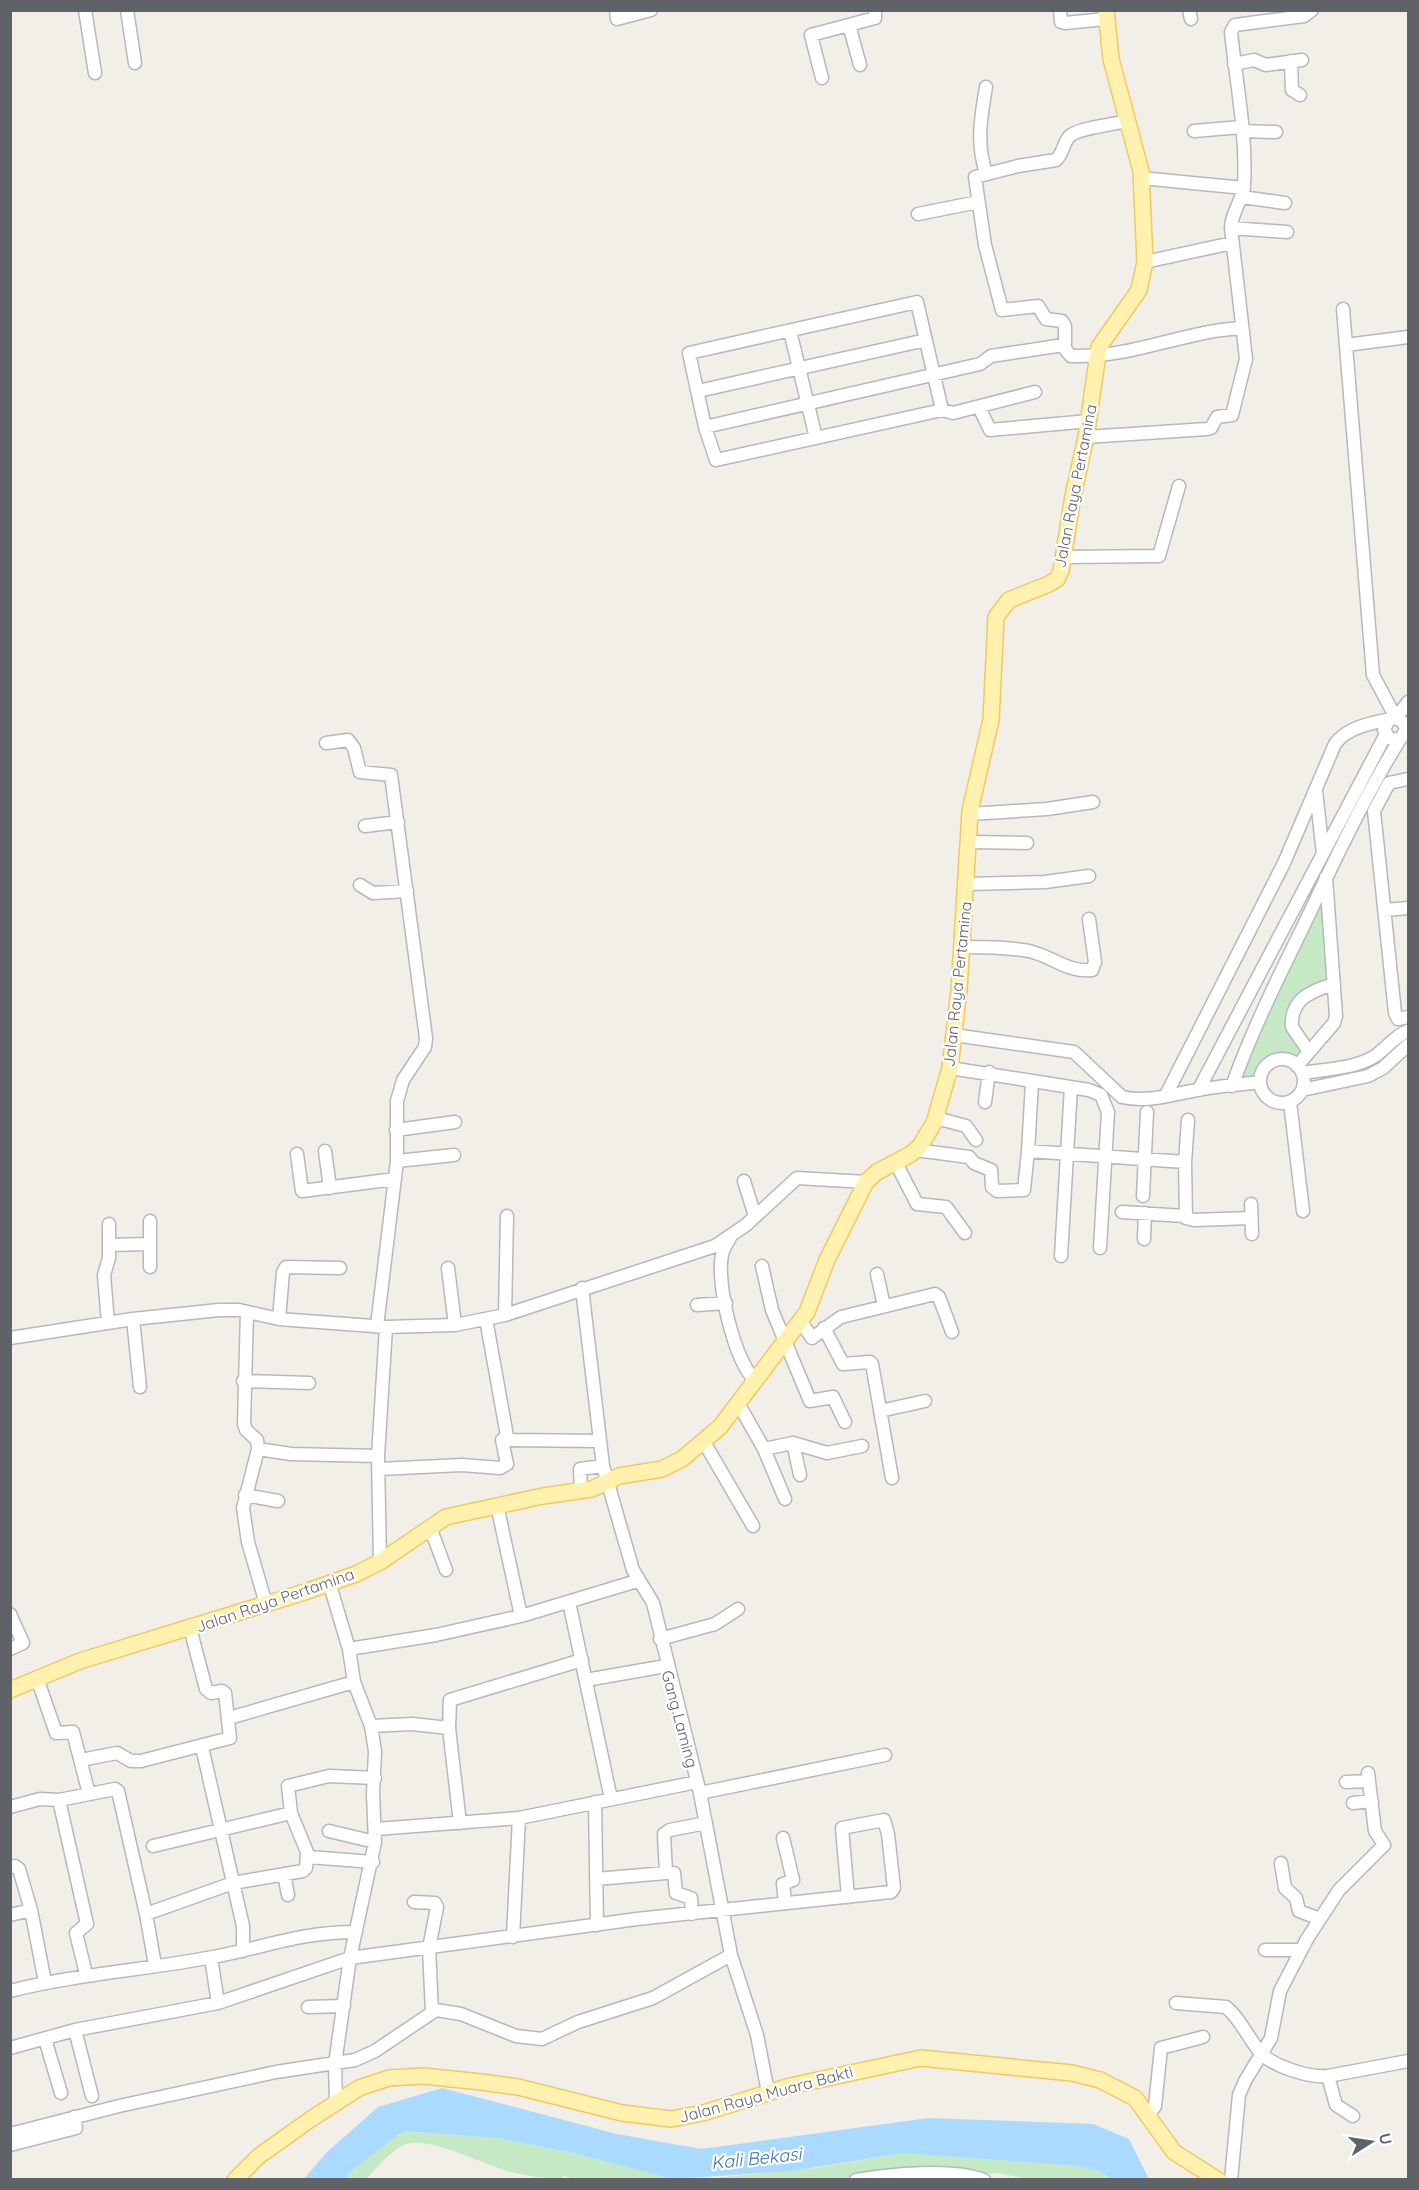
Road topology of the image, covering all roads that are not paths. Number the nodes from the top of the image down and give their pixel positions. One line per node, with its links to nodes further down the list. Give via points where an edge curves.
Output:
1 (85, 10): 13 (street)
2 (127, 10): 10 (street)
3 (615, 10): 4 (street, via 617,19)
4 (651, 10)
5 (875, 10): 9 (street, via 875,18)
6 (1060, 10): 8 (street, via 1061,22 1065,23)
7 (1312, 10): 11 (street, via 1304,16 1236,25 1231,33)
8 (1106, 15): 17 (main road, Jalan Raya Pertamina, via 1111,59)
9 (849, 24): 12 (street); 14 (street, via 811,35)
10 (135, 63)
11 (1234, 64): 16 (street, via 1254,60 1266,65 1297,61 1291,88); 18 (street)
12 (860, 65)
13 (94, 73)
14 (822, 78)
15 (986, 87): 21 (street, via 980,133)
16 (1300, 95)
17 (1128, 121): 21 (street, via 1074,133 1056,160); 22 (main road, Jalan Raya Pertamina)
18 (1241, 129): 19 (street); 20 (street); 23 (street)
19 (1194, 131)
20 (1276, 132)
21 (986, 173): 24 (street, via 974,179)
22 (1141, 178): 23 (street); 30 (main road, Jalan Raya Pertamina)
23 (1243, 192): 25 (street); 27 (street)
24 (978, 202): 26 (street); 38 (street, via 1002,310 1038,306 1046,319 1064,324 1069,355)
25 (1285, 203)
26 (918, 214)
27 (1231, 228): 28 (street); 29 (street)
28 (1287, 232)
29 (1232, 243): 30 (street); 32 (street)
30 (1145, 262): 38 (main road, Jalan Raya Pertamina, via 1139,290 1103,339)
31 (1343, 309): 36 (street)
32 (1242, 328): 38 (street); 48 (street, via 1246,359 1232,415 1217,417 1207,429)
33 (790, 331): 35 (street, via 918,302); 39 (street); 41 (street, via 689,353)
34 (1408, 337): 36 (street)
35 (926, 340): 39 (street); 40 (street)
36 (1346, 345): 53 (street, via 1373,675)
37 (1057, 346): 40 (street, via 991,356 980,364)
38 (1098, 356): 46 (main road, Jalan Raya Pertamina)
39 (799, 368): 41 (street); 43 (street)
40 (934, 374): 43 (street); 45 (street)
41 (698, 392): 47 (street)
42 (1035, 393): 44 (street)
43 (807, 403): 47 (street); 49 (street)
44 (979, 407): 45 (street, via 953,413); 46 (street, via 990,430)
45 (942, 410): 49 (street)
46 (1089, 421): 48 (main road, Jalan Raya Pertamina)
47 (705, 427): 49 (street, via 716,460)
48 (1086, 437): 51 (main road, Jalan Raya Pertamina, via 1072,496)
49 (816, 438)
50 (1179, 486): 51 (street, via 1159,556)
51 (1064, 557): 59 (main road, Jalan Raya Pertamina, via 1057,579 1009,600 996,617 991,720)
52 (1408, 702): 53 (street)
53 (1396, 722): 54 (street, via 1404,723); 54 (street, via 1389,738); 57 (street, via 1356,727 1341,736); 64 (street)
54 (1404, 735): 66 (street, via 1362,802)
55 (326, 743): 60 (street, via 350,741 360,772 391,775)
56 (1408, 779): 71 (street, via 1389,783 1374,811)
57 (1316, 788): 64 (street); 91 (street, via 1284,863)
58 (1093, 802): 59 (street)
59 (970, 814): 62 (main road, Jalan Raya Pertamina)
60 (398, 822): 61 (street); 69 (street)
61 (365, 826)
62 (969, 842): 63 (street); 67 (main road, Jalan Raya Pertamina)
63 (1027, 843)
64 (1323, 854): 66 (street); 78 (street)
65 (1089, 876): 67 (street, via 1045,882)
66 (1326, 877): 74 (street); 80 (street)
67 (966, 884): 73 (main road, Jalan Raya Pertamina)
68 (360, 885): 69 (street, via 373,893)
69 (407, 891): 98 (street, via 426,1038 425,1047 403,1080)
70 (1408, 908): 71 (street)
71 (1384, 910): 75 (street, via 1395,1016)
72 (1089, 919): 73 (street, via 1095,962 1092,970 1066,968 1030,951)
73 (962, 947): 77 (main road, Jalan Raya Pertamina)
74 (1334, 984): 81 (street, via 1334,1023); 81 (street, via 1306,994 1294,1009 1292,1027)
75 (1408, 1017)
76 (1408, 1031): 83 (street, via 1362,1062)
77 (954, 1035): 82 (main road, Jalan Raya Pertamina); 91 (street, via 1068,1050 1122,1097 1147,1100)
78 (1229, 1036): 80 (street); 89 (street)
79 (1408, 1046): 90 (street, via 1368,1076)
80 (1245, 1047): 87 (street)
81 (1309, 1052): 83 (street)
82 (950, 1068): 84 (street); 95 (main road, Jalan Raya Pertamina)
83 (1300, 1070): 85 (street, via 1286,1059 1272,1061 1262,1070); 90 (street)
84 (988, 1072): 86 (street); 92 (street)
85 (1260, 1082): 87 (street); 93 (street, via 1266,1097)
86 (1032, 1083): 88 (street); 102 (street)
87 (1232, 1086): 89 (street)
88 (1071, 1087): 103 (street); 106 (street, via 1094,1091 1106,1103)
89 (1199, 1089): 91 (street)
90 (1302, 1090): 93 (street)
91 (1166, 1095)
92 (985, 1102)
93 (1290, 1102): 117 (street)
94 (1146, 1112): 107 (street)
95 (936, 1118): 99 (street, via 966,1126); 100 (main road, Jalan Raya Pertamina)
96 (1188, 1120): 109 (street)
97 (455, 1122): 98 (street)
98 (396, 1130): 108 (street)
99 (976, 1140)
100 (916, 1150): 102 (street, via 969,1157 991,1170 992,1187 997,1191 1024,1190); 110 (main road, Jalan Raya Pertamina)
101 (325, 1151): 114 (street)
102 (1028, 1151): 103 (street)
103 (1066, 1153): 106 (street); 133 (street)
104 (297, 1154): 114 (street, via 302,1191)
105 (454, 1155): 108 (street)
106 (1106, 1156): 107 (street); 132 (street)
107 (1144, 1159): 109 (street); 115 (street)
108 (397, 1161): 111 (street)
109 (1185, 1162): 122 (street)
110 (896, 1163): 113 (main road, Jalan Raya Pertamina); 126 (street, via 917,1204 946,1207)
111 (395, 1179): 114 (street); 151 (street)
112 (744, 1180): 121 (street)
113 (866, 1182): 121 (street, via 797,1178); 148 (main road, Jalan Raya Pertamina)
114 (330, 1188)
115 (1143, 1197)
116 (1251, 1204): 123 (street)
117 (1303, 1210)
118 (1122, 1212): 119 (street)
119 (1145, 1213): 122 (street); 129 (street)
120 (507, 1216): 144 (street)
121 (755, 1216): 128 (street)
122 (1184, 1216): 123 (street, via 1194,1220)
123 (1251, 1218): 127 (street)
124 (150, 1221): 130 (street)
125 (109, 1224): 131 (street)
126 (965, 1233)
127 (1252, 1233)
128 (730, 1238): 139 (street, via 685,1257); 140 (street, via 722,1260)
129 (1144, 1239)
130 (150, 1244): 131 (street); 135 (street)
131 (109, 1245): 149 (street, via 105,1275)
132 (1100, 1248)
133 (1061, 1256)
134 (762, 1266): 155 (street, via 772,1310)
135 (150, 1267)
136 (340, 1268): 146 (street, via 286,1267)
137 (448, 1268): 150 (street)
138 (877, 1274): 142 (street)
139 (582, 1288): 144 (street); 165 (street, Gang Laming)
140 (726, 1303): 141 (street); 156 (street, via 730,1330 746,1371)
141 (697, 1305)
142 (884, 1306): 152 (street, via 841,1317); 153 (street, via 935,1294)
143 (247, 1312): 145 (street, via 219,1310); 146 (street); 157 (street)
144 (505, 1315): 147 (street)
145 (133, 1319): 149 (street); 159 (street)
146 (279, 1319): 151 (street)
147 (486, 1319): 150 (street); 164 (street)
148 (801, 1322): 152 (street, via 810,1338); 155 (main road, Jalan Raya Pertamina)
149 (108, 1323): 154 (street)
150 (455, 1325): 151 (street)
151 (381, 1327): 171 (street)
152 (824, 1328): 162 (street, via 843,1364 873,1364)
153 (952, 1332)
154 (10, 1338)
155 (786, 1344): 156 (main road, Jalan Raya Pertamina); 163 (street, via 810,1401 833,1397)
156 (755, 1380): 161 (main road, Jalan Raya Pertamina)
157 (243, 1382): 158 (street); 169 (street, via 244,1424 257,1440)
158 (309, 1383)
159 (140, 1387)
160 (925, 1401): 162 (street)
161 (738, 1403): 166 (main road, Jalan Raya Pertamina); 170 (street)
162 (880, 1411): 175 (street)
163 (845, 1422)
164 (507, 1436): 165 (street, via 512,1440); 172 (street, via 502,1440 507,1464 500,1468 462,1465)
165 (598, 1441): 173 (street, Gang Laming)
166 (704, 1442): 173 (main road, Jalan Raya Pertamina, via 669,1466); 181 (street)
167 (793, 1443): 168 (street, via 828,1452); 170 (street); 174 (street)
168 (862, 1446)
169 (258, 1449): 171 (street, via 291,1454); 177 (street)
170 (764, 1449): 178 (street)
171 (378, 1456): 172 (street)
172 (379, 1469): 183 (street)
173 (606, 1473): 176 (main road, Jalan Raya Pertamina, via 592,1490); 176 (street, via 580,1469); 185 (street, Gang Laming)
174 (800, 1474)
175 (892, 1478)
176 (581, 1491): 180 (main road, Jalan Raya Pertamina)
177 (245, 1495): 179 (street); 188 (street, via 245,1529)
178 (785, 1499)
179 (278, 1501)
180 (497, 1505): 182 (main road, Jalan Raya Pertamina, via 461,1512); 191 (street)
181 (753, 1526)
182 (429, 1527): 183 (main road, Jalan Raya Pertamina); 184 (street)
183 (380, 1562): 186 (main road, Jalan Raya Pertamina)
184 (446, 1570)
185 (637, 1581): 187 (street); 193 (street, Gang Laming, via 650,1596)
186 (329, 1582): 188 (main road, Jalan Raya Pertamina); 195 (street)
187 (568, 1602): 191 (street); 196 (street)
188 (266, 1604): 192 (main road, Jalan Raya Pertamina)
189 (738, 1609): 193 (street, via 715,1624)
190 (10, 1614): 194 (street, via 23,1643)
191 (521, 1616): 195 (street)
192 (190, 1628): 198 (main road, Jalan Raya Pertamina); 202 (street, via 206,1689 211,1693 224,1691)
193 (660, 1639): 197 (street, Gang Laming)
194 (10, 1648)
195 (349, 1649): 200 (street)
196 (582, 1660): 199 (street); 204 (street, via 453,1697 449,1702)
197 (666, 1666): 199 (street); 210 (street, Gang Laming)
198 (37, 1678): 201 (main road, Jalan Raya Pertamina); 207 (street, via 56,1733 73,1731)
199 (586, 1680): 212 (street)
200 (354, 1682): 202 (street); 203 (street)
201 (10, 1690)
202 (229, 1718): 205 (street, via 230,1738)
203 (371, 1726): 204 (street, via 412,1724); 208 (street)
204 (449, 1728): 220 (street)
205 (202, 1747): 207 (street, via 141,1761 131,1761 117,1753); 222 (street)
206 (885, 1755): 210 (street)
207 (81, 1760): 211 (street)
208 (375, 1778): 218 (street, via 336,1775 289,1785); 223 (street)
209 (1346, 1782): 214 (street, via 1368,1777)
210 (699, 1787): 212 (street); 221 (street, Gang Laming)
211 (89, 1794): 213 (street); 242 (street, via 118,1791)
212 (611, 1799): 215 (street)
213 (59, 1800): 217 (street, via 40,1799); 257 (street, via 87,1924 76,1933)
214 (1372, 1801): 216 (street); 245 (street, via 1375,1831 1384,1845 1340,1890)
215 (595, 1802): 219 (street); 234 (street)
216 (1353, 1803)
217 (10, 1807)
218 (291, 1813): 222 (street); 228 (street)
219 (519, 1818): 220 (street); 248 (street)
220 (460, 1823): 223 (street)
221 (706, 1823): 232 (street, via 666,1831); 241 (street, Gang Laming)
222 (222, 1829): 227 (street); 235 (street)
223 (376, 1829): 226 (street)
224 (329, 1831): 226 (street)
225 (783, 1838): 239 (street, via 793,1880 783,1884)
226 (375, 1842): 229 (street)
227 (153, 1846)
228 (307, 1855): 229 (street); 233 (street, via 305,1870)
229 (373, 1862): 247 (street)
230 (1281, 1863): 245 (street, via 1285,1888 1296,1898 1299,1911)
231 (10, 1867): 240 (street, via 19,1869)
232 (666, 1873): 234 (street); 243 (street, via 674,1873 676,1893 690,1898)
233 (284, 1874): 235 (street); 236 (street)
234 (596, 1879): 246 (street)
235 (233, 1883): 242 (street); 252 (street, via 243,1926)
236 (288, 1896)
237 (848, 1897): 237 (street, via 842,1828 884,1820 894,1891); 239 (street)
238 (414, 1902): 249 (street, via 436,1905)
239 (785, 1902): 241 (street)
240 (31, 1910): 244 (street); 258 (street)
241 (723, 1910): 243 (street); 255 (street, Gang Laming)
242 (146, 1914): 256 (street)
243 (692, 1914): 246 (street)
244 (10, 1915)
245 (1320, 1920): 251 (street)
246 (597, 1925): 248 (street)
247 (356, 1932): 252 (street, via 322,1932); 254 (street)
248 (513, 1937): 249 (street)
249 (429, 1947): 254 (street); 264 (street)
250 (1265, 1950): 251 (street)
251 (1301, 1950): 269 (street, via 1276,2001 1271,2038)
252 (243, 1951): 253 (street)
253 (211, 1958): 256 (street); 260 (street)
254 (350, 1958): 260 (street); 262 (street)
255 (734, 1964): 264 (street, via 542,2039 503,2032 449,2011); 273 (street, Gang Laming, via 757,2035)
256 (155, 1965): 257 (street)
257 (86, 1974): 258 (street)
258 (45, 1982): 259 (street)
259 (10, 1991)
260 (219, 2003): 265 (street)
261 (1176, 2003): 269 (street, via 1226,2007)
262 (345, 2006): 263 (street); 271 (street)
263 (308, 2007)
264 (432, 2012): 271 (street, via 366,2056)
265 (75, 2030): 267 (street); 275 (street)
266 (1203, 2037): 278 (street, via 1161,2048 1155,2106)
267 (45, 2039): 268 (street); 274 (street)
268 (10, 2048)
269 (1263, 2052): 272 (street, via 1300,2073); 288 (street, via 1239,2095)
270 (1408, 2061): 272 (street)
271 (335, 2069): 276 (street); 279 (street, via 276,2072)
272 (1328, 2076): 277 (street, via 1336,2105)
273 (768, 2092): 276 (main road, Jalan Raya Muara Bakti, via 671,2119 622,2113 518,2087 458,2078 404,2076 372,2082); 278 (main road, Jalan Raya Muara Bakti, via 907,2059 935,2058 1072,2073 1100,2080 1135,2098)
274 (61, 2093)
275 (92, 2096)
276 (336, 2103): 284 (main road, Jalan Raya Muara Bakti, via 273,2144)
277 (1353, 2116)
278 (1147, 2117): 287 (main road, Jalan Raya Muara Bakti, via 1174,2152)
279 (74, 2121): 280 (street); 281 (street)
280 (10, 2134)
281 (10, 2145)
282 (947, 2177): 283 (street); 286 (street, via 974,2176)
283 (883, 2178): 285 (street)
284 (235, 2180)
285 (856, 2180)
286 (984, 2180)
287 (1218, 2180)
288 (1231, 2180)

